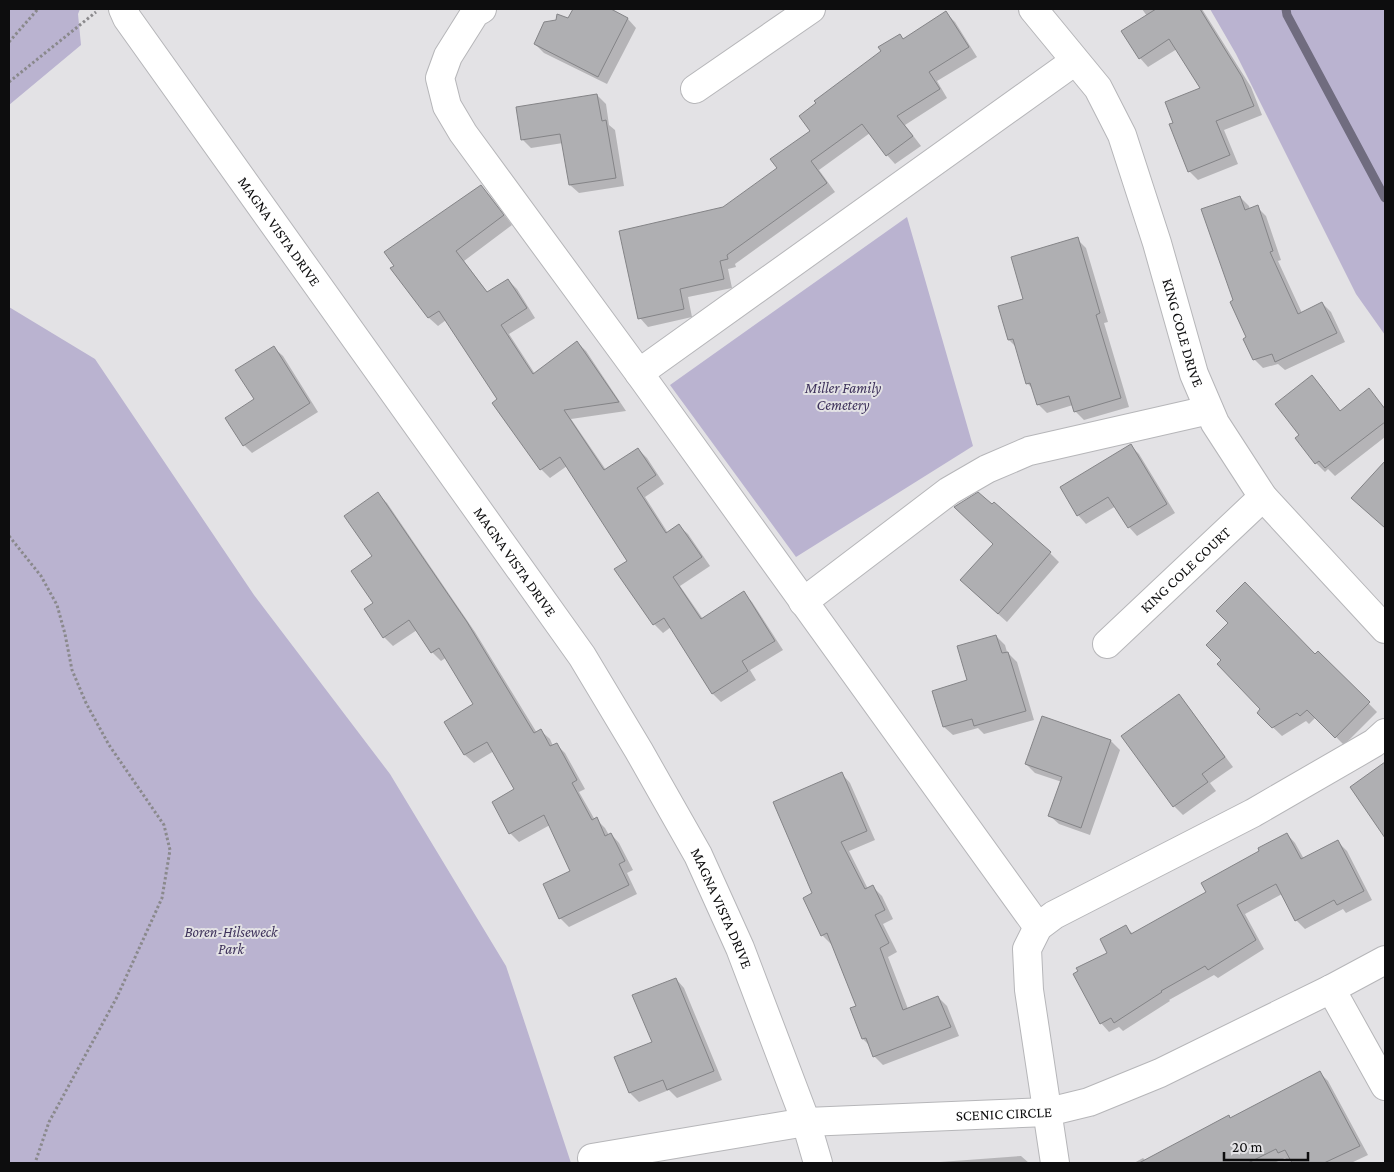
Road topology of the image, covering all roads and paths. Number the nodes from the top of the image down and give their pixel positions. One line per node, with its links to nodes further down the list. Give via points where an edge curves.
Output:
1 (38, 9): 7 (path)
2 (99, 9): 9 (path)
3 (123, 9): 24 (street, MAGNA VISTA DRIVE, via 582,656 698,855 740,948)
4 (482, 9): 11 (street, via 475,14 448,56 440,78 448,106 463,134)
5 (811, 9): 10 (street)
6 (1033, 9): 8 (street, KING COLE DRIVE)
7 (9, 42)
8 (1075, 61): 11 (street); 12 (street, KING COLE DRIVE, via 1098,88 1122,135 1194,374)
9 (9, 82)
10 (695, 89)
11 (639, 373): 15 (street)
12 (1209, 410): 13 (street, KING COLE DRIVE); 15 (street, via 1029,451 987,469 949,491)
13 (1263, 496): 16 (street, KING COLE DRIVE); 17 (street, KING COLE COURT)
14 (9, 536): 26 (path, via 41,576 57,605 72,670 86,703 109,745 164,825 170,850 162,898 117,997 49,1122)
15 (803, 602): 19 (street)
16 (1385, 629)
17 (1107, 644)
18 (1385, 733): 19 (street, via 1374,743 1253,813 1054,915)
19 (1038, 927): 23 (street, via 1027,949 1029,990)
20 (1385, 960): 21 (street, SCENIC CIRCLE)
21 (1331, 989): 22 (street); 23 (street, SCENIC CIRCLE, via 1160,1073 1089,1102)
22 (1385, 1086)
23 (1048, 1112): 24 (street, SCENIC CIRCLE); 28 (street)
24 (806, 1122): 25 (street, SCENIC CIRCLE); 27 (street, MAGNA VISTA DRIVE)
25 (592, 1158)
26 (35, 1163)
27 (818, 1163)
28 (1054, 1163)

